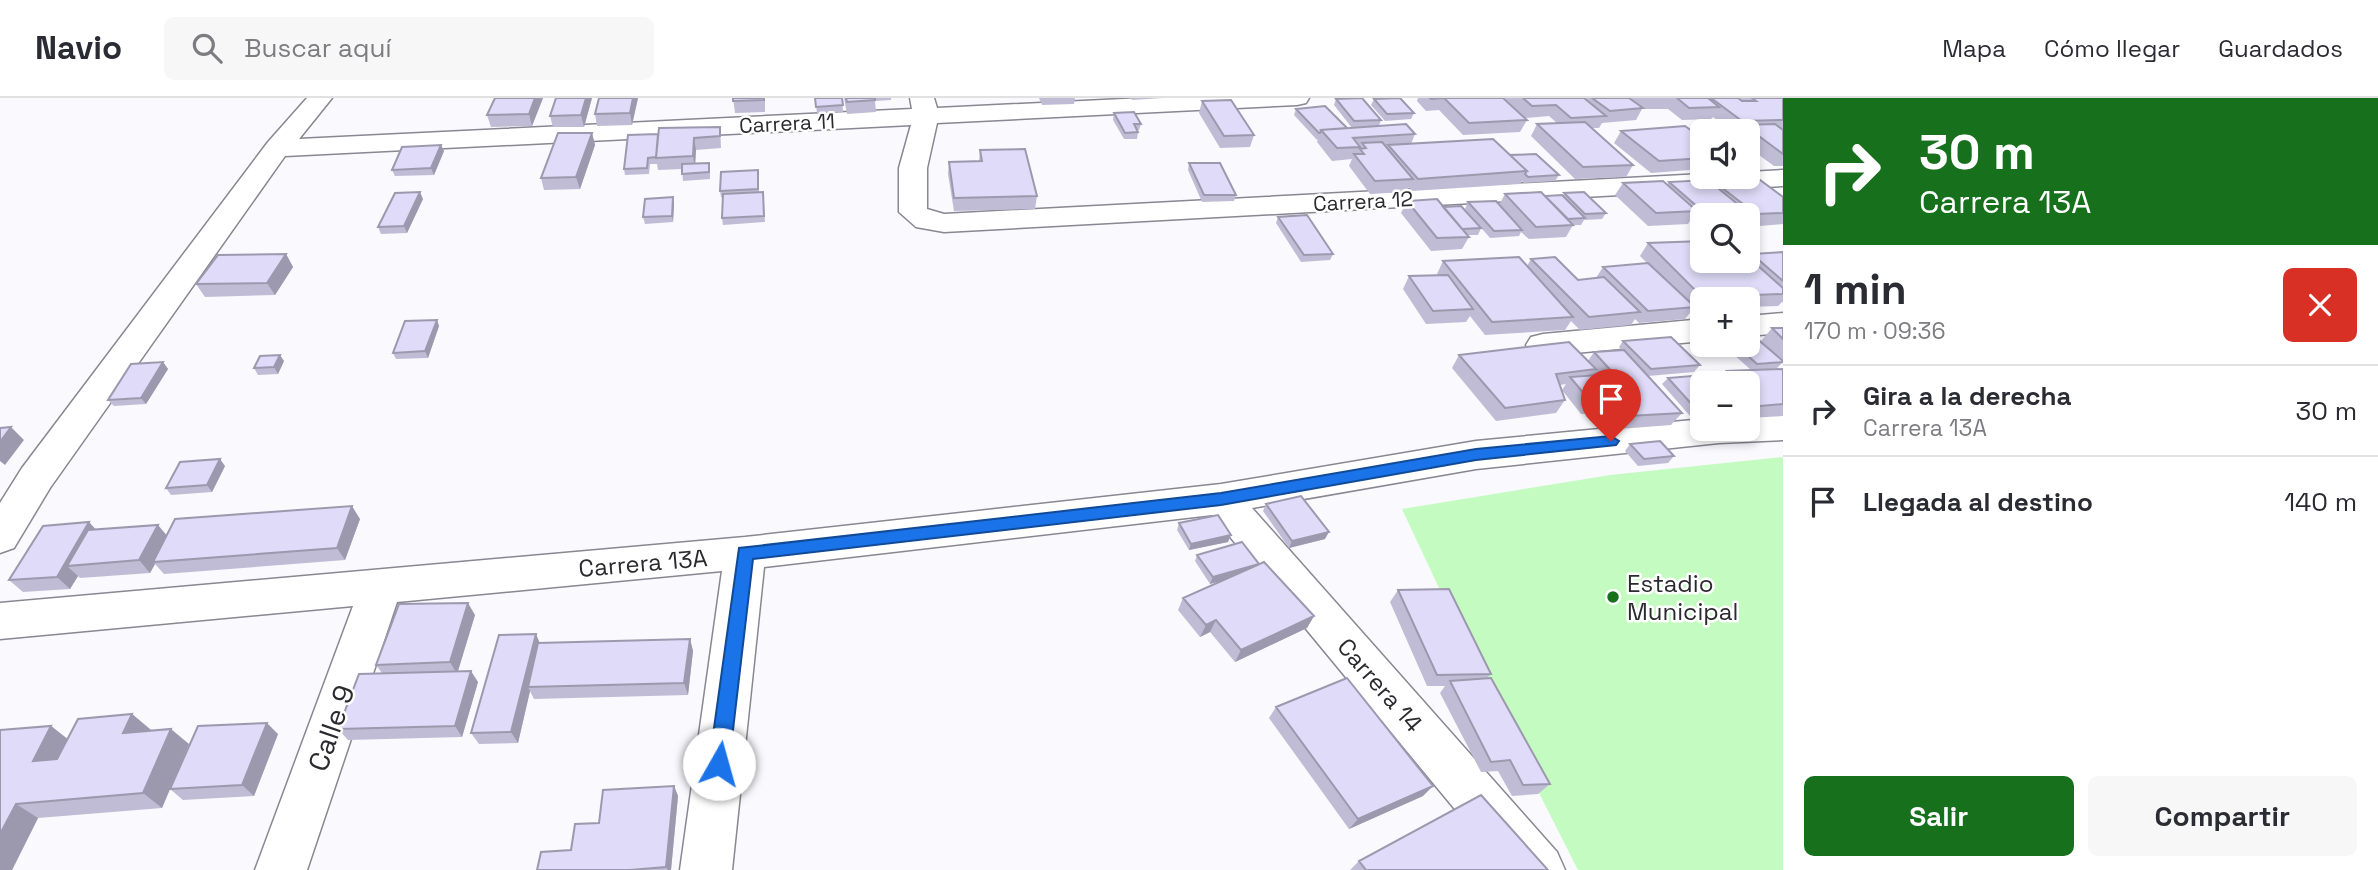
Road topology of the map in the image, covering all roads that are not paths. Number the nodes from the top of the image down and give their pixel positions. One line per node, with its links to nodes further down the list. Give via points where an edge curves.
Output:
1 (320, 98): 4 (street)
2 (1297, 98): 3 (street, Carrera 11)
3 (924, 107): 4 (street, Carrera 11); 5 (street, Carrera 12, via 913,168 913,212 926,221 944,223)
4 (278, 148): 12 (street, via 36,478)
5 (1783, 178)
6 (1783, 323): 7 (street)
7 (1760, 325)
8 (1690, 331): 9 (street)
9 (1543, 345)
10 (1783, 427): 11 (street, Carrera 13A, via 1476,455)
11 (1221, 499): 13 (street, Carrera 13A); 18 (street, Carrera 14)
12 (0, 537)
13 (745, 553): 14 (street, Carrera 13A); 17 (street)
14 (381, 587): 15 (street, Carrera 13A); 16 (street, Calle 9)
15 (0, 621)
16 (281, 870)
17 (706, 870)
18 (1539, 870)

